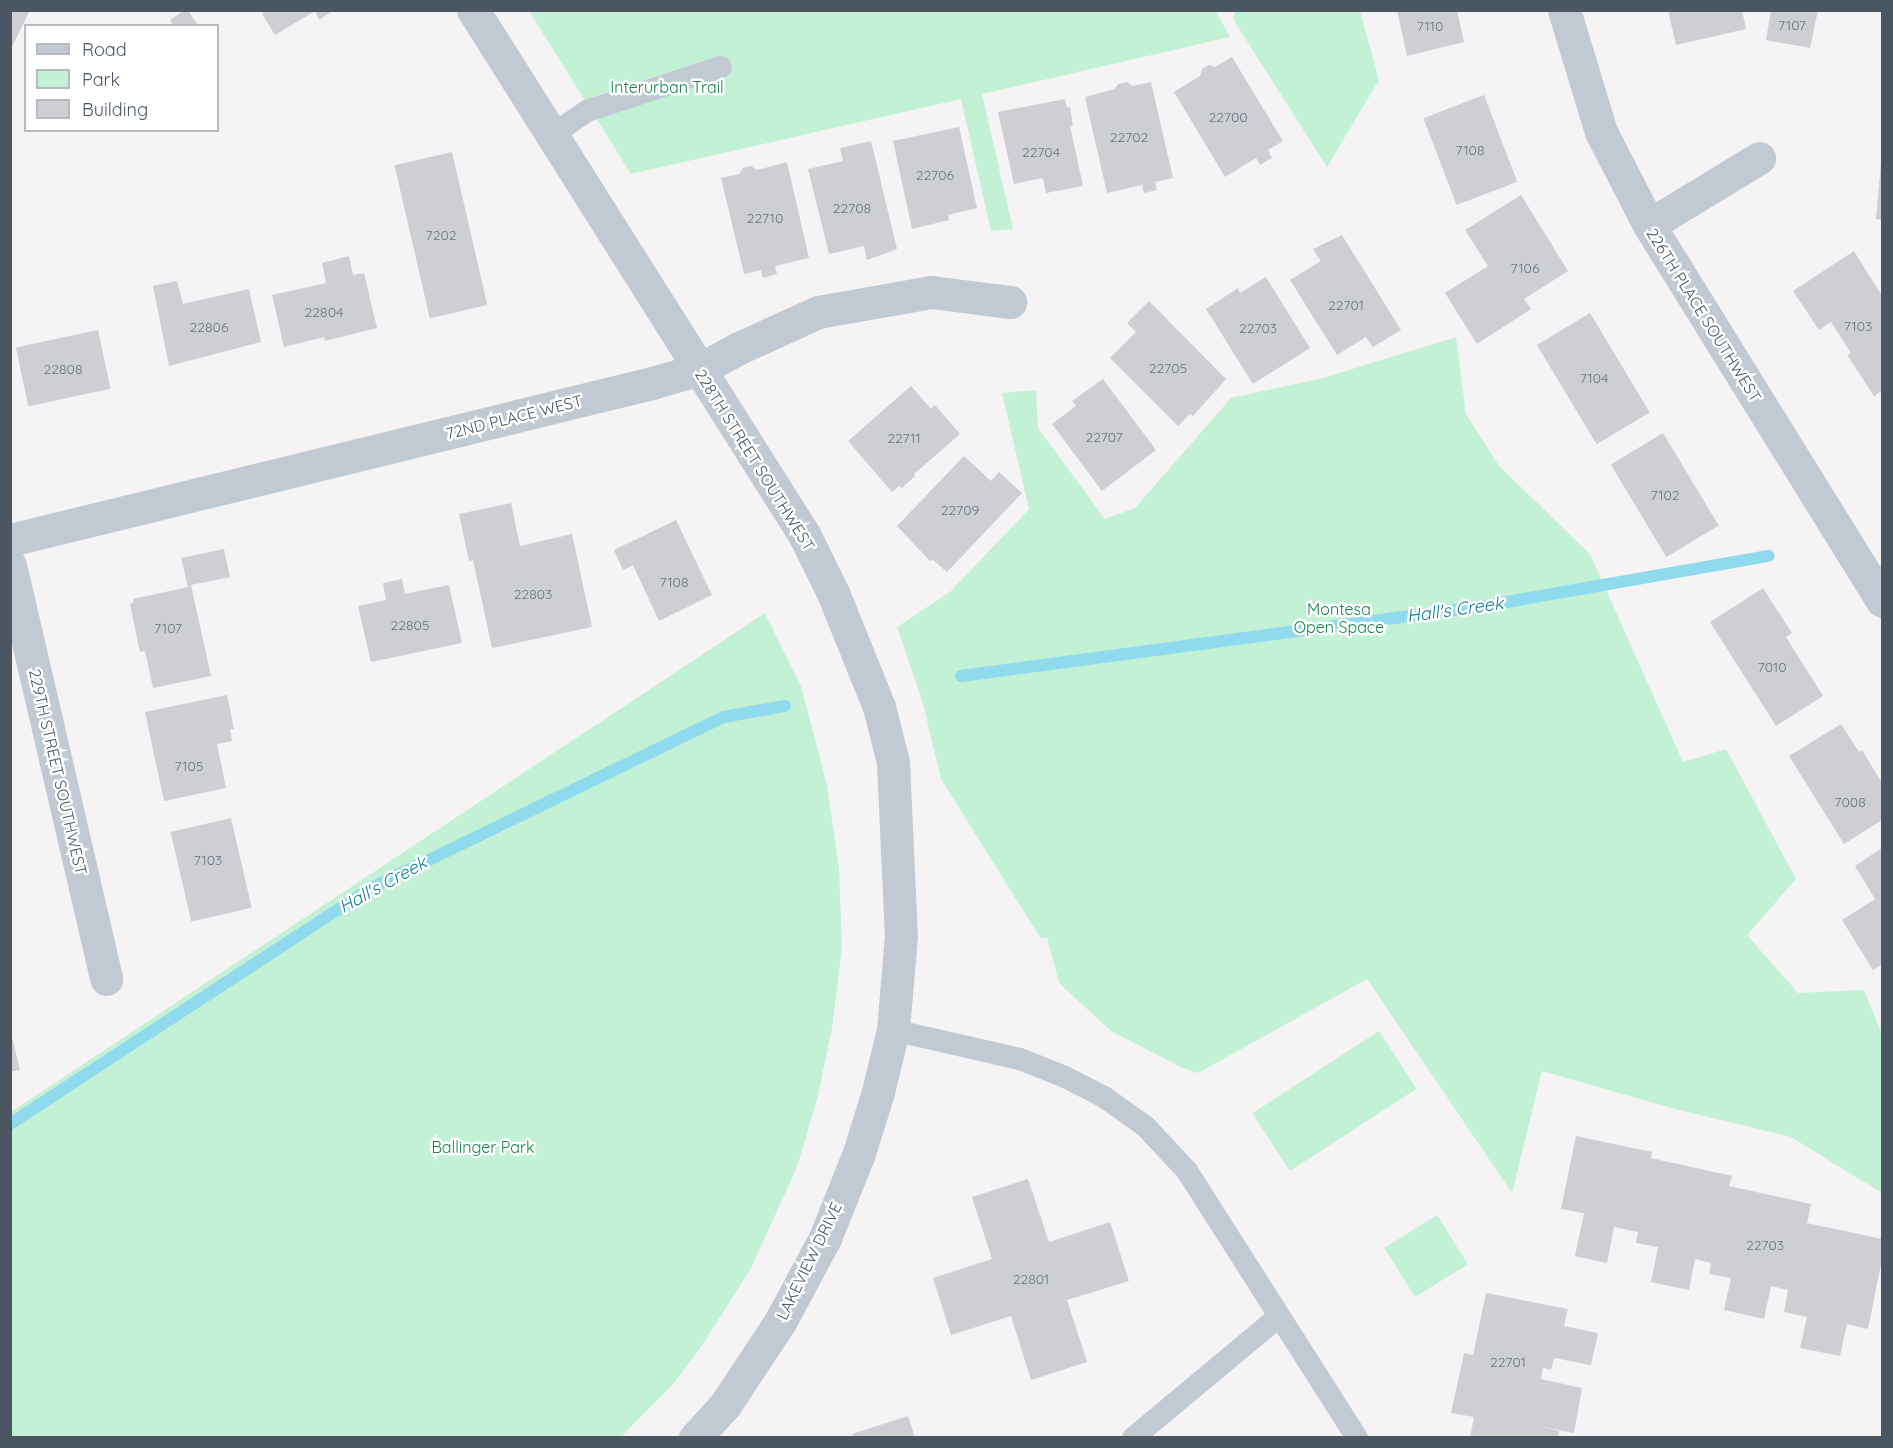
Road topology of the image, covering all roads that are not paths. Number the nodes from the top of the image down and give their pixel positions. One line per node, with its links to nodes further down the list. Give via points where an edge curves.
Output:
1 (473, 10): 4 (street, 228TH STREET SOUTHWEST)
2 (1564, 10): 6 (street, 226TH PLACE SOUTHWEST, via 1601,132)
3 (721, 68): 4 (lane, via 587,111)
4 (551, 136): 8 (street, 228TH STREET SOUTHWEST)
5 (1759, 158): 6 (street)
6 (1649, 225): 11 (street, 226TH PLACE SOUTHWEST)
7 (1010, 302): 8 (street, 72ND PLACE WEST, via 931,292 818,312)
8 (700, 369): 9 (street, 72ND PLACE WEST); 13 (street, 228TH STREET SOUTHWEST, via 805,536 833,593 879,707 893,762 897,816 901,935)
9 (10, 540)
10 (10, 565): 12 (street, 229TH STREET SOUTHWEST)
11 (1882, 601)
12 (106, 979)
13 (893, 1030): 14 (lane, via 1020,1059 1065,1077 1145,1126 1187,1172); 15 (street, LAKEVIEW DRIVE, via 859,1153 825,1238 780,1322 725,1405)
14 (1278, 1317): 16 (lane); 17 (lane)
15 (695, 1437)
16 (1133, 1437)
17 (1357, 1437)

